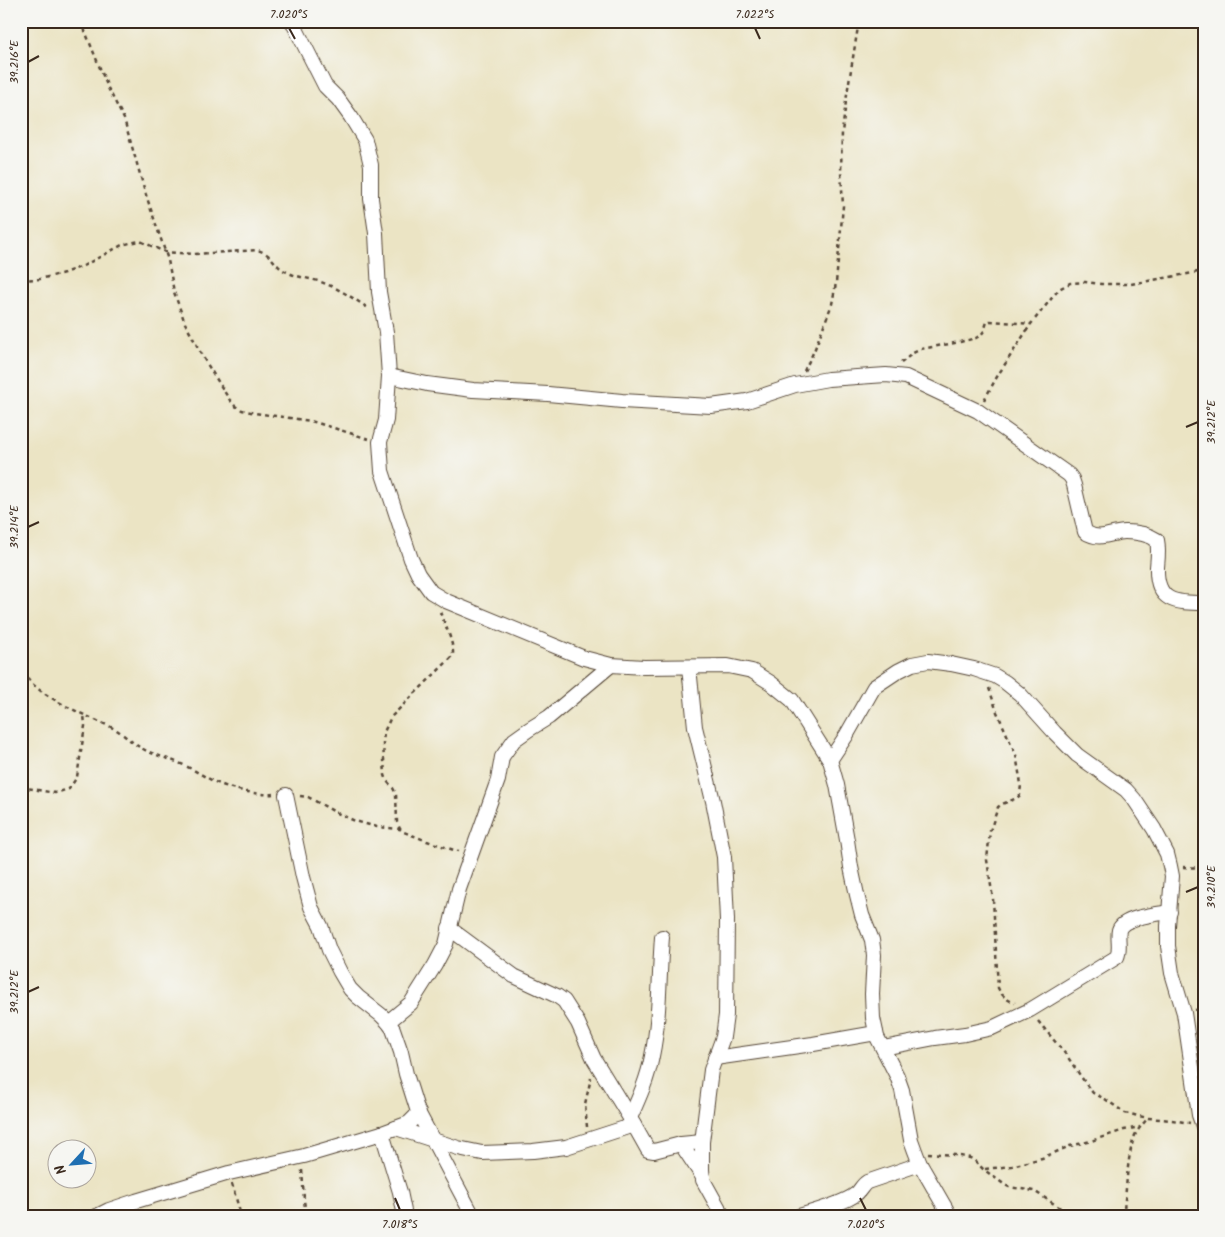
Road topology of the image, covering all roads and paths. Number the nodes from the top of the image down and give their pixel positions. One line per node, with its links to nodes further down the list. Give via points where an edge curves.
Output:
1 (81, 21): 4 (path, via 124,119)
2 (292, 21): 7 (street, via 325,86 338,99 365,140 372,165 371,199)
3 (859, 21): 11 (path, via 842,132 843,206 836,283 832,304 814,351)
4 (165, 252): 6 (path, via 140,242 130,243 64,274); 7 (path, via 264,252 286,272 341,290); 13 (path, via 185,323 235,406 255,413 311,421)
5 (1204, 271): 8 (path, via 1131,284 1070,283 1059,289)
6 (21, 280)
7 (383, 320): 10 (street)
8 (1031, 324): 9 (path, via 987,322 976,338 921,349); 12 (path)
9 (886, 375): 11 (street); 12 (street, via 906,377)
10 (390, 376): 11 (street, via 473,390 711,406 748,401); 13 (street, via 386,420)
11 (795, 385)
12 (978, 410): 15 (street, via 1069,475 1089,535 1109,536 1124,532 1157,540 1158,586 1175,601)
13 (380, 442): 14 (street, via 382,471 410,558)
14 (431, 592): 17 (street, via 584,658); 24 (path, via 453,651 452,656 391,717 384,732 385,775 396,794)
15 (1204, 604)
16 (21, 647): 20 (path, via 26,676 32,684)
17 (612, 664): 18 (street); 25 (street, via 549,717 514,740 502,757 498,780)
18 (689, 667): 21 (street, via 728,666 752,671 771,683 792,700); 36 (street, via 695,727 724,856 726,1015)
19 (984, 672): 21 (street, via 928,660 898,671 874,687); 26 (street, via 1013,688 1077,754 1126,790 1154,829); 31 (path, via 1016,755 1021,784 1020,795 998,807 990,831 987,860 993,899 998,988 1008,1000)
20 (84, 714): 22 (path, via 77,777 69,789 55,793); 23 (path, via 122,733 146,751 196,770 215,782 241,791)
21 (830, 760): 33 (street, via 857,896 872,940)
22 (21, 787)
23 (286, 795): 24 (path, via 308,797 369,825); 32 (street, via 311,907 329,950 350,989)
24 (400, 829): 25 (path, via 454,850)
25 (472, 851): 29 (street)
26 (1170, 866): 27 (path); 28 (street)
27 (1204, 868)
28 (1170, 912): 31 (street, via 1124,923 1118,932 1117,958); 42 (street, via 1170,961 1184,1013)
29 (449, 928): 32 (street, via 436,965 410,1002); 35 (street, via 514,976 564,1001)
30 (662, 937): 39 (street, via 656,1033)
31 (1030, 1010): 34 (street, via 992,1028); 38 (path, via 1093,1093 1125,1113)
32 (388, 1022): 37 (street, via 396,1036)
33 (876, 1033): 34 (street); 36 (street)
34 (882, 1048): 49 (street, via 902,1090)
35 (594, 1058): 39 (street); 45 (path, via 585,1104)
36 (716, 1058): 46 (street, via 711,1070)
37 (419, 1113): 41 (street); 44 (street)
38 (1148, 1118): 40 (path); 42 (path)
39 (632, 1122): 45 (street); 47 (street, via 650,1151)
40 (1140, 1127): 50 (path, via 1070,1146 1042,1158); 62 (path, via 1133,1140)
41 (396, 1128): 43 (street); 44 (street)
42 (1203, 1128)
43 (382, 1133): 48 (street); 56 (street)
44 (433, 1141): 45 (street, via 482,1153 532,1151); 57 (street)
45 (588, 1141)
46 (702, 1142): 47 (street); 52 (street)
47 (681, 1144): 52 (street)
48 (304, 1156): 51 (street); 55 (path, via 301,1175)
49 (917, 1157): 50 (path, via 954,1154 974,1160); 59 (street, via 867,1182 846,1200); 60 (street)
50 (983, 1169): 61 (path, via 1005,1185 1034,1192)
51 (229, 1173): 53 (street); 54 (path)
52 (703, 1178): 58 (street)
53 (97, 1216)
54 (241, 1216)
55 (306, 1216)
56 (404, 1216)
57 (473, 1216)
58 (723, 1216)
59 (799, 1216)
60 (950, 1216)
61 (1073, 1216)
62 (1123, 1216)

